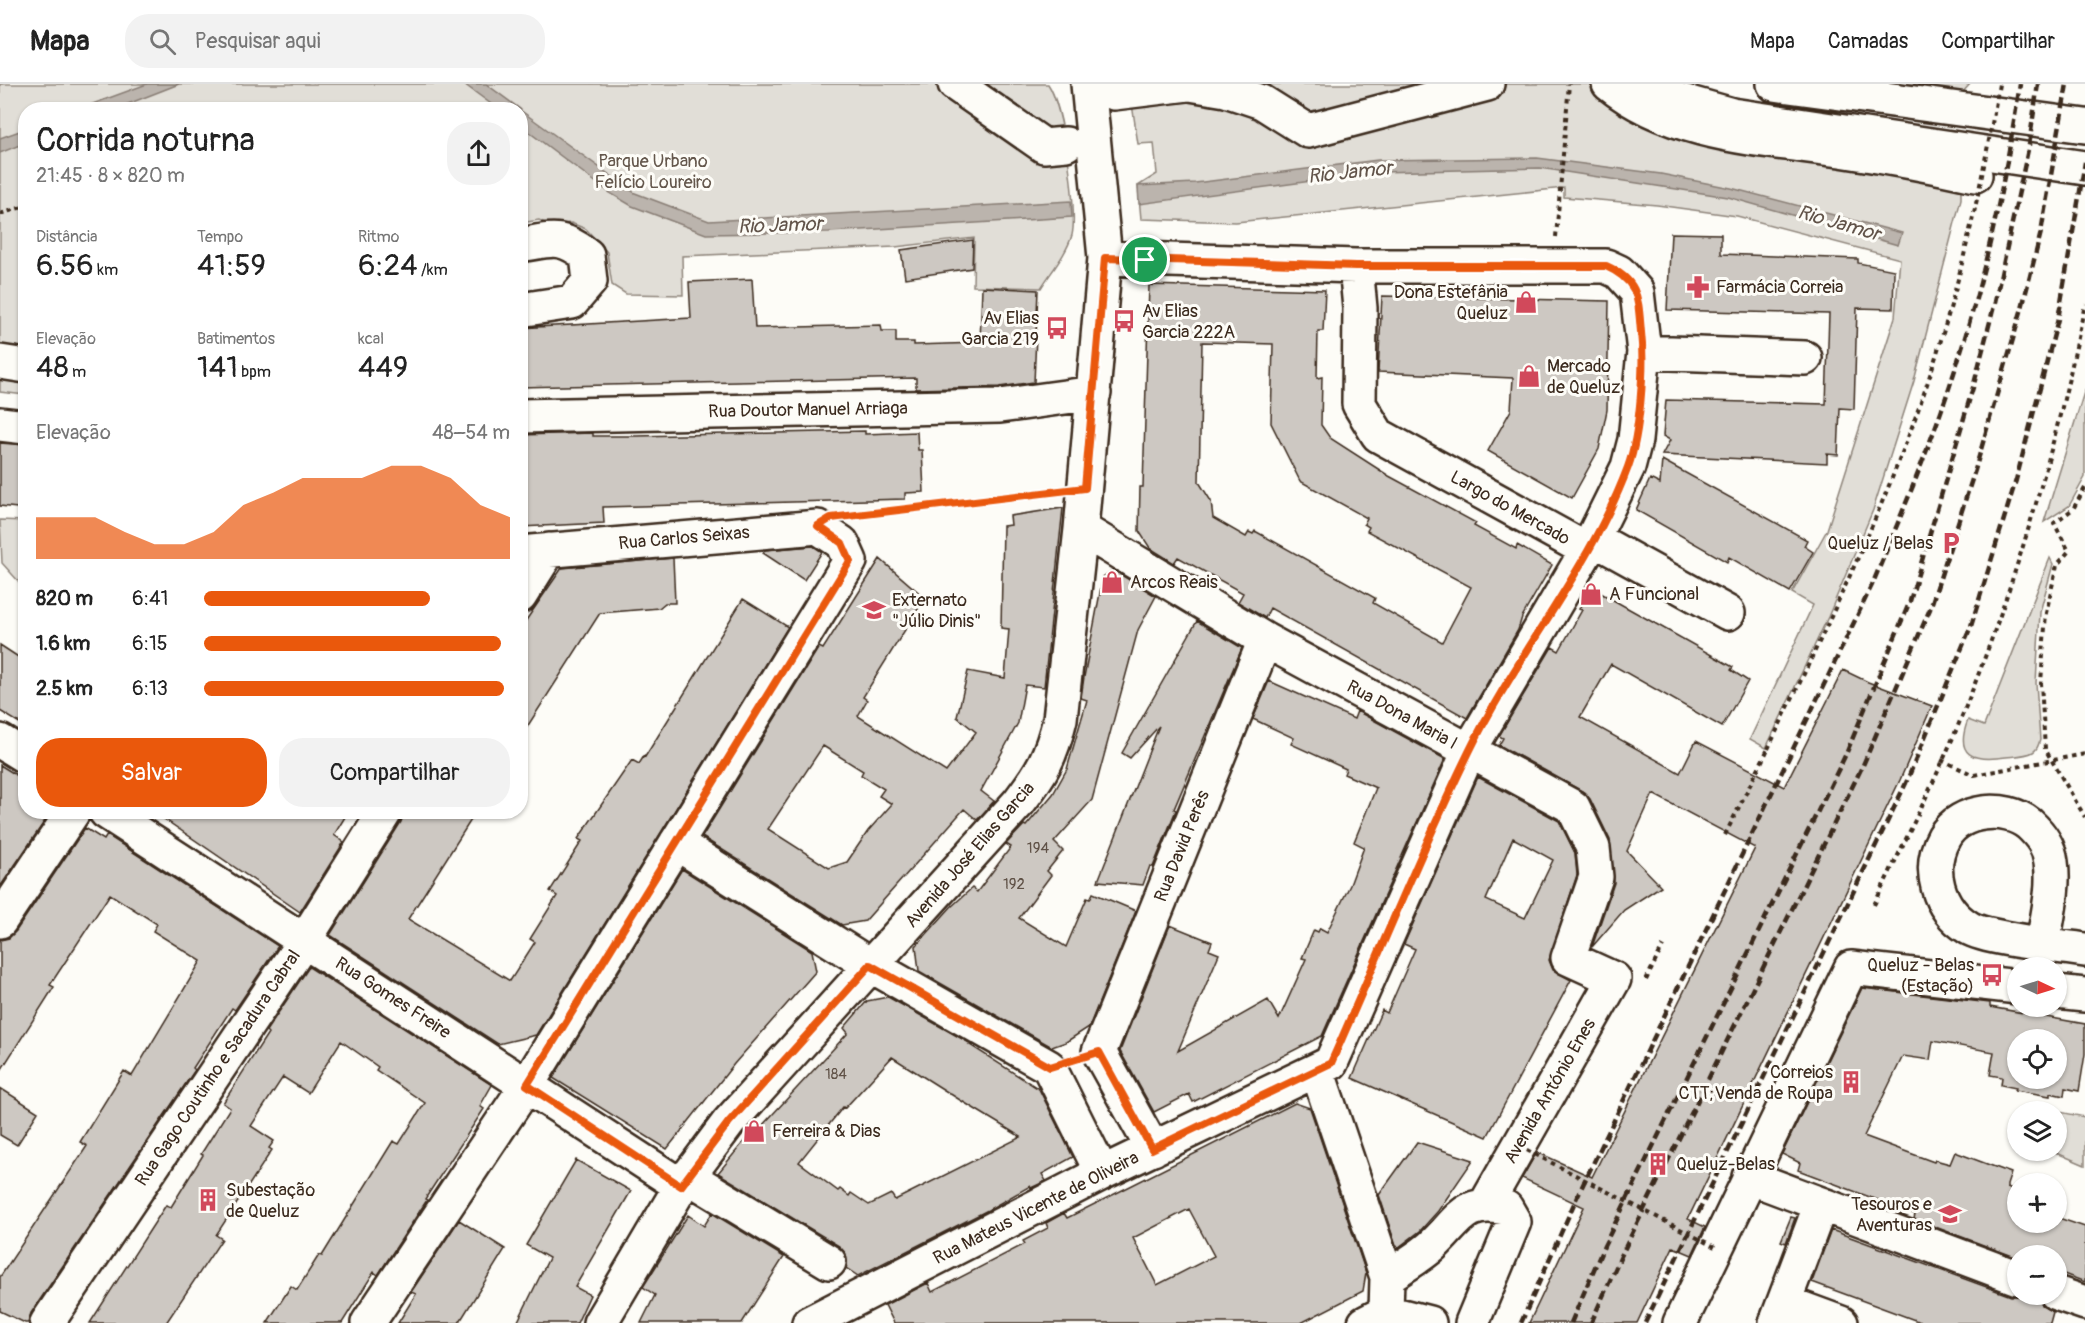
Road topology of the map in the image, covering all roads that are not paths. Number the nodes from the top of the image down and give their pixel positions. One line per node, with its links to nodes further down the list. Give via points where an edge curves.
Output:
1 (955, 84): 9 (street, via 1044,146)
2 (1189, 84): 3 (street, via 1226,90 1262,102 1308,131); 7 (street)
3 (1487, 84)
4 (1609, 84): 11 (street, via 1650,109 1703,129 1902,159)
5 (1643, 84): 10 (street, via 1657,94 1732,115)
6 (1774, 84): 8 (street)
7 (1091, 93): 13 (street, Avenida José Elias Garcia)
8 (2085, 126)
9 (1065, 144)
10 (2085, 168)
11 (1975, 175)
12 (528, 244): 15 (street, via 571,242 587,255 590,281 572,302)
13 (1103, 246): 14 (street); 20 (street, Avenida José Elias Garcia)
14 (1356, 266): 16 (street, Largo do Mercado, via 1606,266 1619,272 1637,292); 25 (street, Largo do Mercado, via 1360,308 1359,404 1378,435)
15 (528, 309)
16 (1644, 352): 17 (street); 25 (street, Largo do Mercado, via 1635,440 1628,466)
17 (1805, 358)
18 (0, 362): 19 (street)
19 (18, 365)
20 (1094, 393): 21 (street, Rua Doutor Manuel Arriaga, via 1000,406); 24 (street, Avenida José Elias Garcia)
21 (528, 416)
22 (0, 424): 23 (street)
23 (18, 426)
24 (1081, 529): 29 (street, Rua Dona Maria I); 41 (street, Avenida José Elias Garcia, via 1060,719 1043,770)
25 (1591, 545): 28 (street); 32 (street, Rua Mateus Vicente de Oliveira)
26 (535, 551): 27 (street); 36 (street, Rua Carlos Seixas, via 830,535 850,561)
27 (528, 572)
28 (1728, 613)
29 (1265, 640): 32 (street, Rua Dona Maria I); 46 (street, Rua David Perês)
30 (0, 741): 31 (street)
31 (18, 752)
32 (1469, 752): 42 (street, Rua Dona Maria I, via 1572,807 1593,848 1596,877 1568,958); 48 (street, Rua Mateus Vicente de Oliveira, via 1331,1063)
33 (68, 819): 37 (street)
34 (117, 819): 38 (street, Rua Gomes Freire)
35 (381, 819): 38 (street, Rua Gago Coutinho e Sacadura Cabral)
36 (676, 843): 41 (street); 49 (street)
37 (0, 921)
38 (304, 940): 49 (street, Rua Gomes Freire); 63 (street, Rua Gago Coutinho e Sacadura Cabral)
39 (2043, 944): 40 (street)
40 (2085, 950)
41 (870, 965): 47 (street); 53 (street, Avenida José Elias Garcia, via 729,1122)
42 (1614, 979): 54 (street, Avenida António Enes)
43 (2007, 986): 52 (street, via 1851,968)
44 (2067, 993): 45 (street)
45 (2085, 995)
46 (1099, 1052): 47 (street); 50 (street)
47 (1050, 1067): 51 (street)
48 (1317, 1070): 50 (street, Rua Mateus Vicente de Oliveira); 58 (street)
49 (527, 1085): 53 (street, Rua Gomes Freire); 64 (street)
50 (1152, 1149): 51 (street, Rua Mateus Vicente de Oliveira)
51 (1102, 1173): 66 (street, Rua Mateus Vicente de Oliveira)
52 (1749, 1177): 55 (street); 69 (street)
53 (684, 1181): 56 (street, Rua Gomes Freire); 65 (street, Avenida José Elias Garcia)
54 (1486, 1204): 58 (street, via 1464,1212 1432,1246); 68 (street, via 1506,1208 1514,1222)
55 (1821, 1204): 57 (street); 61 (street)
56 (829, 1262)
57 (2007, 1274)
58 (1387, 1277): 62 (street)
59 (2067, 1297): 60 (street)
60 (2085, 1304)
61 (1780, 1313): 70 (street)
62 (1375, 1318): 67 (street)
63 (47, 1323)
64 (368, 1323)
65 (600, 1323)
66 (809, 1323)
67 (1429, 1323)
68 (1472, 1323)
69 (1680, 1323)
70 (1841, 1323)

